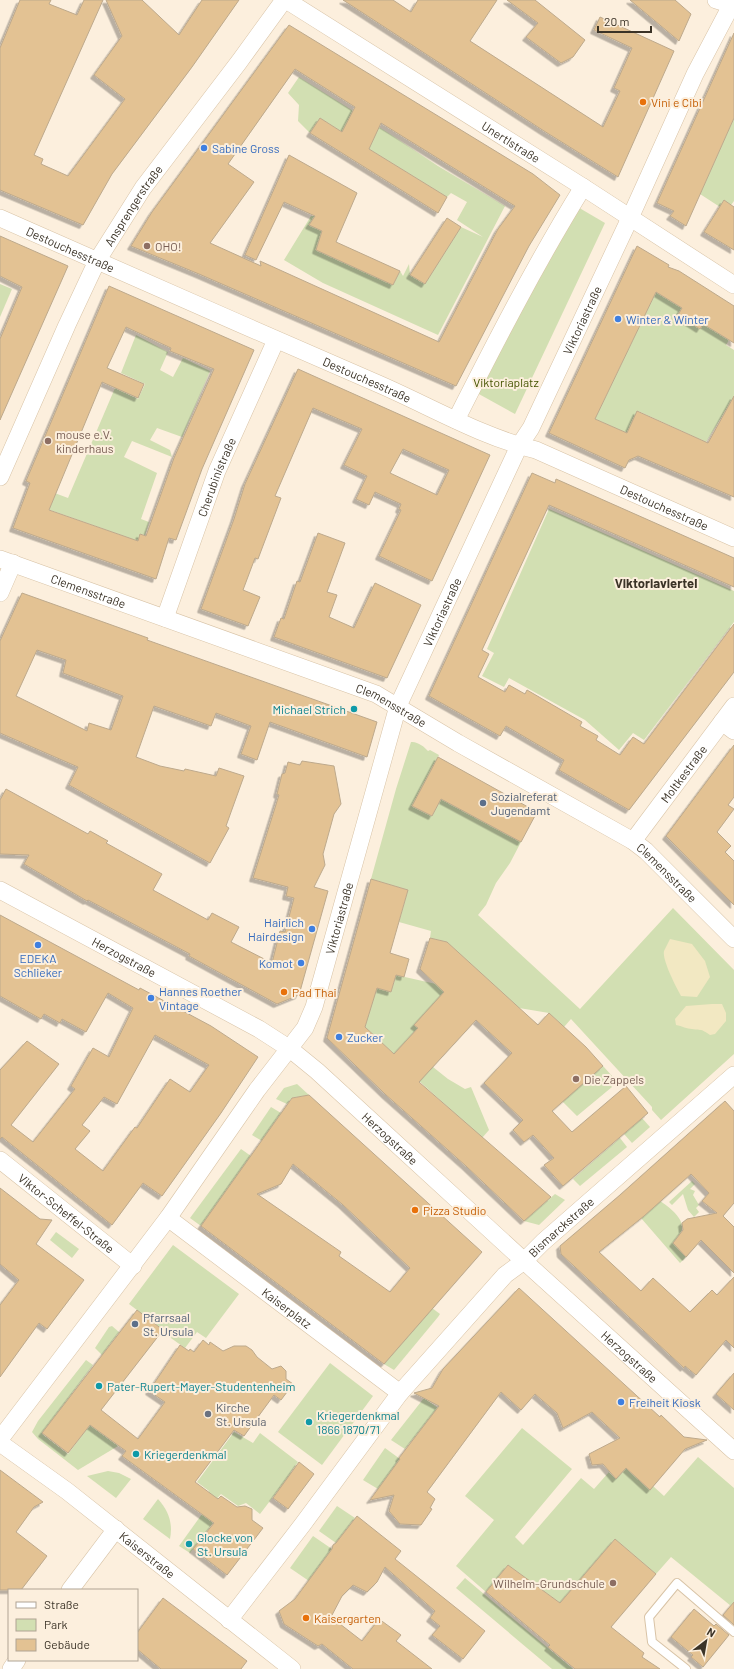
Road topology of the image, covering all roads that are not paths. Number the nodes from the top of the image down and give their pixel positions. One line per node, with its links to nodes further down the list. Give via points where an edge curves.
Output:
1 (285, 0): 3 (street, Unertlstraße); 6 (street, Ansprengerstraße, via 143,188)
2 (729, 3): 5 (street, Viktoriastraße)
3 (583, 187): 5 (street, Unertlstraße); 9 (street, via 528,281)
4 (0, 218): 6 (street, Destouchesstraße)
5 (630, 218): 7 (street, Unertlstraße); 10 (street, Viktoriastraße, via 531,428)
6 (97, 261): 8 (street, Destouchesstraße); 11 (street, Ansprengerstraße)
7 (734, 285)
8 (276, 340): 9 (street, Destouchesstraße, via 401,393); 15 (street, Cherubinistraße, via 217,471)
9 (456, 420): 10 (street, Destouchesstraße)
10 (519, 446): 12 (street, Destouchesstraße, via 536,450); 16 (street, Viktoriastraße)
11 (0, 477)
12 (734, 538)
13 (6, 561): 14 (street); 15 (street, Clemensstraße)
14 (0, 594)
15 (165, 618): 16 (street, Clemensstraße, via 376,694)
16 (398, 706): 19 (street, Clemensstraße, via 458,743); 22 (street, Viktoriastraße, via 314,1007 305,1028)
17 (734, 706): 18 (street, Moltkestraße)
18 (728, 726): 19 (street, Moltkestraße)
19 (633, 841): 21 (street, Clemensstraße)
20 (0, 890): 22 (street, Herzogstraße, via 259,1028)
21 (734, 939)
22 (290, 1049): 25 (street, Viktoriastraße); 26 (street, Herzogstraße)
23 (734, 1075): 26 (street, Bismarckstraße)
24 (0, 1160): 27 (street, Viktor-Scheffel-Straße)
25 (168, 1218): 27 (street); 28 (street, Kaiserplatz)
26 (524, 1261): 28 (street, Bismarckstraße, via 505,1275); 31 (street, Herzogstraße)
27 (133, 1266): 29 (street)
28 (400, 1393): 34 (street)
29 (0, 1439)
30 (0, 1443): 32 (street, Kaiserstraße)
31 (734, 1451)
32 (116, 1529): 33 (street); 34 (street, Kaiserstraße)
33 (71, 1589)
34 (229, 1620): 36 (street, Kaiserstraße)
35 (734, 1632): 37 (lane, via 677,1583 649,1617 652,1642)
36 (292, 1669)
37 (686, 1669)

